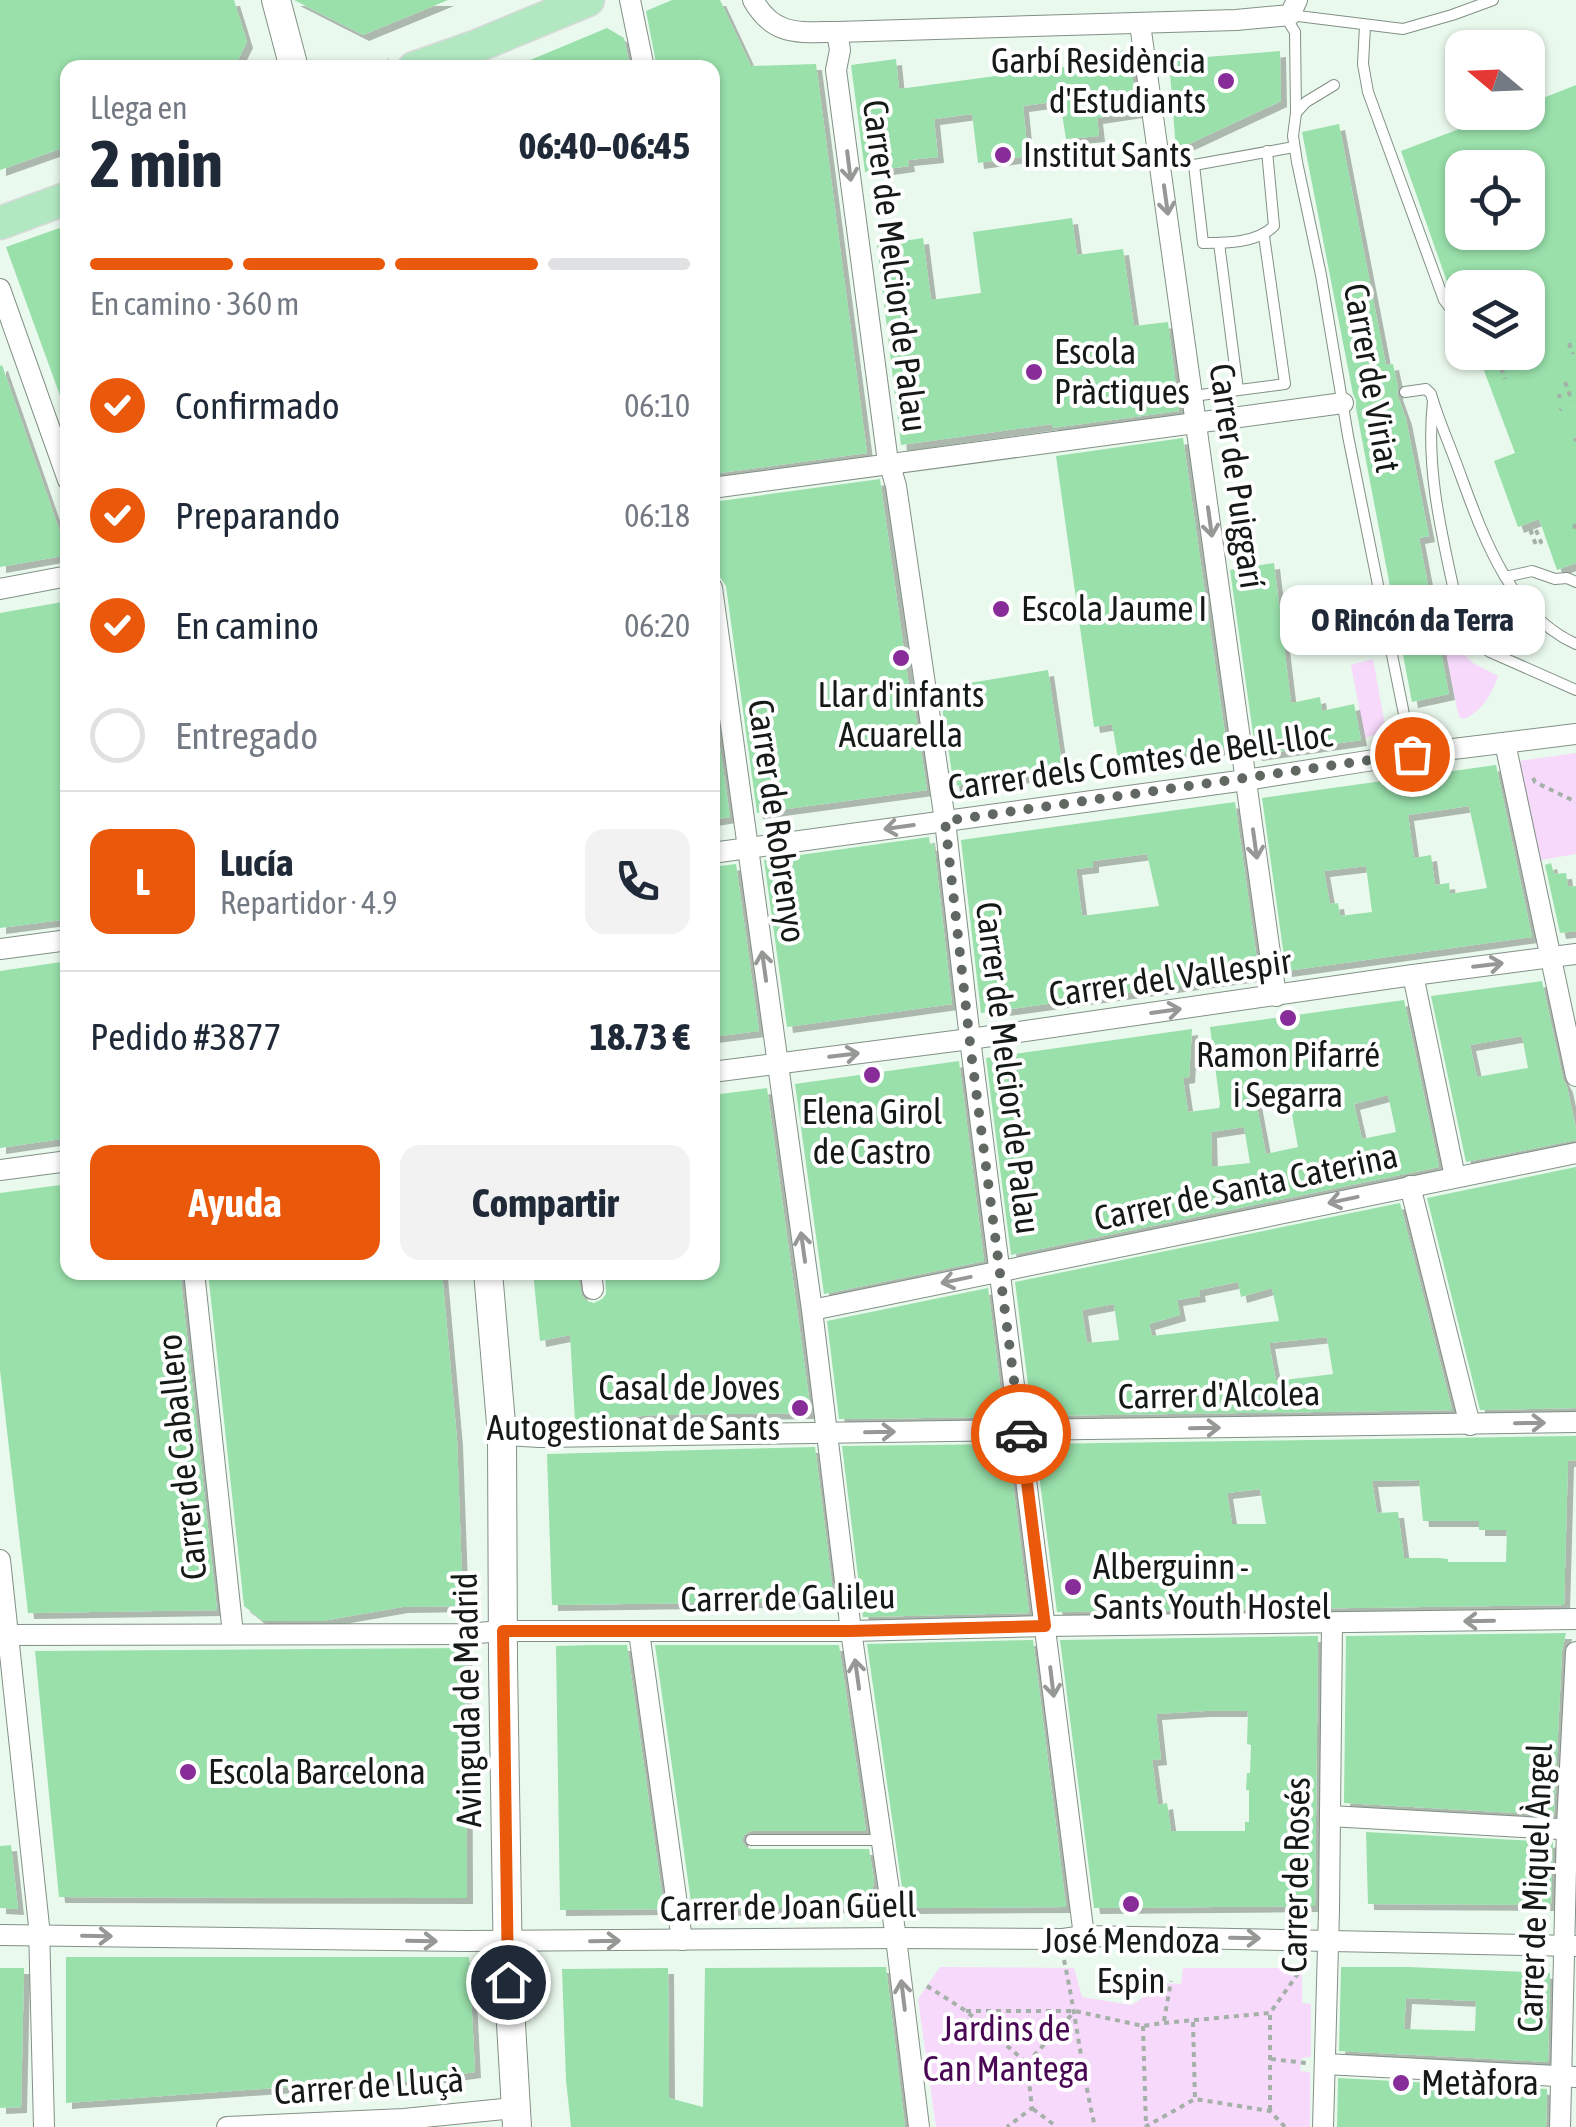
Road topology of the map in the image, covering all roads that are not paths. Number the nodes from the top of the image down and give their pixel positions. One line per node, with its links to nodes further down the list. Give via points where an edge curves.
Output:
1 (276, 0): 10 (main road)
2 (588, 0): 11 (main road)
3 (630, 0): 12 (street)
4 (753, 0): 9 (street, via 775,26)
5 (1493, 0): 8 (lane, via 1414,28)
6 (1290, 10): 7 (street); 8 (lane); 14 (lane, Carrer de Viriat)
7 (1140, 24): 9 (street); 25 (street, Carrer de Puiggarí, one-way to 25)
8 (1365, 26): 22 (lane, via 1363,73)
9 (837, 32): 30 (street, Carrer de Melcior de Palau, one-way to 30, via 836,70)
10 (292, 60)
11 (437, 60)
12 (642, 60)
13 (1334, 85): 14 (lane)
14 (1296, 112): 15 (lane, Carrer de Viriat)
15 (1294, 147): 16 (lane); 27 (lane, Carrer de Viriat)
16 (1266, 152): 19 (lane, via 1274,226); 20 (lane, via 1194,165 1203,242)
17 (60, 201): 18 (main road)
18 (0, 223)
19 (1264, 236): 20 (lane); 23 (lane, via 1285,384)
20 (1220, 243): 23 (lane)
21 (0, 288): 29 (street)
22 (1445, 301)
23 (1238, 390): 25 (lane)
24 (1406, 392): 26 (lane, via 1426,389)
25 (1194, 396): 28 (street, Carrer de Puiggarí)
26 (1432, 398): 32 (lane, Carrer de Viriat); 38 (lane, Carrer de Viriat, via 1431,473 1462,622 1490,652)
27 (1349, 402): 28 (street); 41 (lane, Carrer de Viriat)
28 (1197, 424): 30 (street); 42 (street, Carrer de Puiggarí, one-way to 42)
29 (60, 457)
30 (889, 465): 31 (street); 43 (street, Carrer de Melcior de Palau)
31 (720, 487)
32 (1505, 577): 34 (lane, via 1532,571); 36 (lane, Carrer de Viriat, via 1550,630)
33 (60, 578): 35 (street)
34 (1576, 582)
35 (0, 589)
36 (1576, 644)
37 (720, 646): 44 (street, Carrer de Robrenyo)
38 (1576, 690)
39 (1576, 734): 40 (street, Carrer dels Comtes de Bell-lloc)
40 (1505, 743): 41 (street, Carrer dels Comtes de Bell-lloc); 49 (street)
41 (1412, 754): 42 (street, Carrer dels Comtes de Bell-lloc)
42 (1246, 780): 43 (street, Carrer dels Comtes de Bell-lloc); 51 (street, Carrer de Puiggarí, one-way to 51)
43 (945, 821): 44 (street, Carrer dels Comtes de Bell-lloc, one-way to 44); 52 (street, Carrer de Melcior de Palau)
44 (748, 848): 45 (street, Carrer dels Comtes de Bell-lloc); 53 (street, Carrer de Robrenyo, one-way to 44)
45 (720, 851)
46 (60, 941): 47 (street)
47 (0, 949)
48 (1576, 954): 49 (street, Carrer del Vallespir)
49 (1550, 957): 50 (street, Carrer del Vallespir, one-way to 49); 55 (street)
50 (1413, 975): 51 (street, Carrer del Vallespir); 59 (street)
51 (1276, 996): 52 (street, Carrer del Vallespir, one-way to 51)
52 (970, 1039): 53 (street, Carrer del Vallespir, one-way to 52); 61 (street, Carrer de Melcior de Palau)
53 (777, 1063): 54 (street, Carrer del Vallespir); 64 (street, Carrer de Robrenyo, one-way to 53)
54 (720, 1071)
55 (1576, 1076)
56 (1576, 1153): 59 (street, Carrer de Santa Caterina)
57 (60, 1161): 58 (street)
58 (0, 1170)
59 (1455, 1177): 60 (street, Carrer de Santa Caterina)
60 (1410, 1186): 61 (street, Carrer de Santa Caterina, one-way to 61); 66 (street)
61 (1000, 1270): 64 (street, Carrer de Santa Caterina, one-way to 64); 67 (street, Carrer de Melcior de Palau)
62 (195, 1280): 77 (street, Carrer de Caballero)
63 (489, 1280): 69 (main road, Avinguda de Madrid)
64 (812, 1310): 68 (street, Carrer de Robrenyo)
65 (1576, 1422): 66 (street, Carrer d'Alcolea, one-way to 65)
66 (1470, 1425): 67 (street, Carrer d'Alcolea, one-way to 66)
67 (1020, 1430): 68 (street, Carrer d'Alcolea, one-way to 67); 73 (street, Carrer de Melcior de Palau)
68 (827, 1432): 69 (street, Carrer d'Alcolea); 75 (street, Carrer de Robrenyo)
69 (502, 1436): 74 (main road, Avinguda de Madrid)
70 (0, 1560): 78 (street)
71 (1576, 1619): 72 (street, Carrer de Galileu, one-way to 72)
72 (1332, 1624): 73 (street, Carrer de Galileu); 80 (street, Carrer de Rosés)
73 (1045, 1626): 75 (street, Carrer de Galileu); 86 (street, Carrer de Melcior de Palau, one-way to 86)
74 (503, 1631): 76 (street, Carrer de Galileu); 77 (street, Carrer de Galileu); 90 (main road, Avinguda de Madrid)
75 (850, 1631): 76 (street, Carrer de Galileu); 83 (street, Carrer de Robrenyo, one-way to 75)
76 (639, 1632): 88 (street)
77 (234, 1634): 78 (street, Carrer de Galileu)
78 (4, 1635): 85 (street)
79 (1576, 1652): 81 (street, Carrer de Miquel Àngel)
80 (1330, 1816): 81 (street); 89 (street, Carrer de Rosés)
81 (1572, 1826): 91 (street, Carrer de Miquel Àngel)
82 (751, 1840): 83 (lane)
83 (882, 1840): 87 (street, Carrer de Robrenyo)
84 (0, 1935): 85 (street, Carrer de Joan Güell)
85 (40, 1936): 90 (street, Carrer de Joan Güell, one-way to 90); 96 (street)
86 (1084, 1936): 87 (street, Carrer de Joan Güell); 89 (street, Carrer de Joan Güell, one-way to 89)
87 (896, 1938): 88 (street, Carrer de Joan Güell); 98 (street, Carrer de Robrenyo, one-way to 87)
88 (682, 1940): 90 (street, Carrer de Joan Güell, one-way to 88)
89 (1328, 1940): 91 (street, Carrer de Joan Güell); 92 (street, Carrer de Rosés)
90 (508, 1941): 94 (main road, Avinguda de Madrid)
91 (1570, 1946): 93 (street, Carrer de Miquel Àngel)
92 (1324, 2064): 93 (street); 99 (street, Carrer de Rosés)
93 (1569, 2077): 100 (street, Carrer de Miquel Àngel)
94 (516, 2118): 95 (street, Carrer de Lluçà)
95 (395, 2123): 97 (street, Carrer de Lluçà)
96 (44, 2127)
97 (227, 2127)
98 (919, 2127)
99 (1323, 2127)
100 (1560, 2127)

